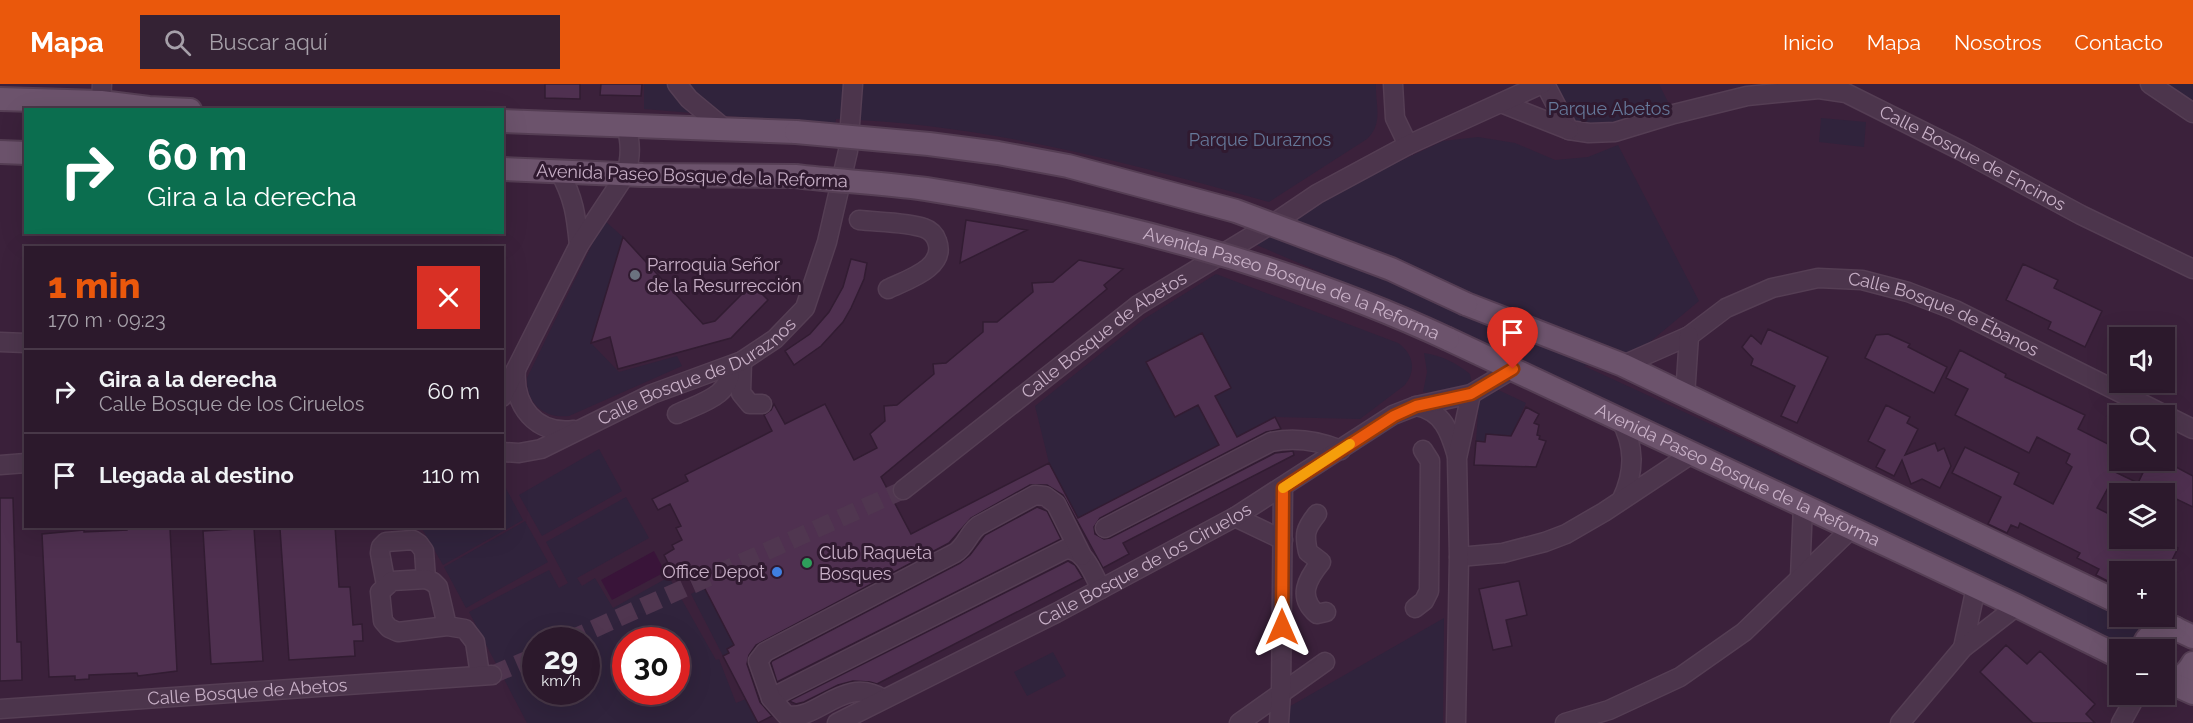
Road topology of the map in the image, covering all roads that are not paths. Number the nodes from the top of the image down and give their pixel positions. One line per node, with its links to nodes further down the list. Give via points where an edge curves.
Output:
1 (677, 84): 13 (street)
2 (853, 84): 28 (street, Calle Bosque de Duraznos, via 848,151 840,191 805,308 776,339)
3 (1393, 84): 15 (street, via 1395,118)
4 (1544, 84): 8 (street, Calle Bosque de Abetos); 14 (street)
5 (2150, 84): 10 (street)
6 (102, 93): 7 (main road); 9 (main road)
7 (0, 99)
8 (1501, 103): 14 (street, Calle Bosque de Encinos); 15 (street, Calle Bosque de Abetos)
9 (146, 108)
10 (2193, 113)
11 (504, 121): 12 (main road)
12 (626, 126): 13 (main road); 20 (street, via 630,161)
13 (724, 128): 29 (main road, bridge, via 929,144 1068,166 1236,211 1390,269 1466,304)
14 (1569, 130): 23 (street, Calle Bosque de Encinos, via 1616,132 1747,96 1813,89 1846,93 2081,215)
15 (1408, 145): 50 (street, Calle Bosque de Abetos, via 1317,195 1138,305)
16 (0, 152): 17 (main road)
17 (24, 153)
18 (504, 169): 19 (main road, Avenida Paseo Bosque de la Reforma)
19 (559, 171): 20 (main road, Avenida Paseo Bosque de la Reforma); 22 (street, via 571,192)
20 (626, 174): 22 (street); 31 (main road, Avenida Paseo Bosque de la Reforma, bridge, via 795,177 924,189 1064,213 1238,261 1371,304)
21 (859, 220): 24 (street, via 927,230 938,243 936,259 929,268)
22 (579, 245): 30 (street)
23 (2193, 268)
24 (888, 289)
25 (1689, 336): 29 (street, Calle Bosque de Ébanos); 34 (street); 40 (street, Calle Bosque de Ébanos, via 1726,308 1772,288 1818,278 1862,280 1955,310)
26 (0, 342): 27 (street)
27 (24, 343)
28 (736, 363): 35 (street, via 743,398 750,404); 37 (street, via 720,393); 39 (street, Calle Bosque de Duraznos, via 652,394)
29 (1623, 365): 34 (main road)
30 (517, 368): 32 (street); 39 (street, via 518,397 532,418 554,430)
31 (1513, 369): 33 (street, Calle Bosque de los Ciruelos); 38 (main road, Avenida Paseo Bosque de la Reforma)
32 (504, 393)
33 (1471, 394): 36 (street, Calle Bosque de los Ciruelos); 45 (street)
34 (1685, 396): 66 (main road)
35 (762, 404)
36 (1416, 406): 41 (street, Calle Bosque de los Ciruelos); 45 (street, via 1432,411 1444,422)
37 (677, 414)
38 (1620, 419): 44 (main road, Avenida Paseo Bosque de la Reforma); 52 (street, via 1630,441 1632,459)
39 (581, 428): 43 (street, Calle Bosque de Duraznos, via 541,449)
40 (2193, 429)
41 (1341, 450): 49 (street, Calle Bosque de los Ciruelos); 56 (street, via 1291,438 1271,442)
42 (1423, 450): 51 (street, via 1430,461)
43 (504, 452)
44 (1693, 453): 52 (street); 53 (main road, Avenida Paseo Bosque de la Reforma)
45 (1457, 458): 48 (street)
46 (24, 463): 47 (street)
47 (0, 465)
48 (1458, 483): 51 (street, via 1448,491); 60 (street)
49 (1283, 488): 55 (street, Calle Bosque de los Ciruelos); 58 (street)
50 (903, 490)
51 (1430, 494): 68 (street, via 1429,591 1424,602)
52 (1622, 499): 60 (street, via 1585,524 1545,542 1503,553)
53 (1803, 505): 57 (main road, Avenida Paseo Bosque de la Reforma); 61 (street)
54 (1317, 514): 69 (street, via 1308,524 1305,537 1308,552 1321,562 1307,583 1306,596 1308,607 1317,614)
55 (1235, 517): 58 (street); 65 (street, Calle Bosque de los Ciruelos)
56 (1105, 528)
57 (1851, 529): 61 (street); 64 (main road, Avenida Paseo Bosque de la Reforma)
58 (1282, 540): 80 (street)
59 (1082, 556): 65 (street); 82 (street, via 1072,549 1060,551); 82 (street, via 1056,504 1045,496 1030,497 978,526 955,553 761,655 759,668)
60 (1459, 557): 89 (street)
61 (1800, 578): 90 (street, via 1744,632 1680,677 1609,710)
62 (426, 579): 63 (street, via 392,581); 63 (street, via 424,551 419,544 413,540 386,542 380,553); 70 (street, via 438,587)
63 (386, 585): 70 (street, via 380,592 383,621 389,628 398,632)
64 (1976, 587): 67 (main road, Avenida Paseo Bosque de la Reforma); 74 (street)
65 (1101, 588): 83 (street, Calle Bosque de los Ciruelos)
66 (2109, 598)
67 (2017, 606): 74 (street); 75 (main road, Avenida Paseo Bosque de la Reforma)
68 (1415, 608)
69 (1326, 612)
70 (447, 626): 85 (street, Calle Bosque de Abetos, via 465,628 470,633 486,675)
71 (2170, 627): 72 (main road)
72 (2187, 636): 73 (main road, via 2162,628)
73 (2147, 639)
74 (1963, 648): 91 (street)
75 (2109, 652)
76 (1325, 662): 80 (street)
77 (2193, 663): 78 (main road, via 2187,673)
78 (2175, 680)
79 (2175, 685): 81 (main road)
80 (1281, 692): 87 (street); 88 (street)
81 (2193, 693)
82 (771, 698): 83 (street, via 779,710 791,716 849,694 869,693)
83 (884, 699): 86 (street, Calle Bosque de los Ciruelos)
84 (2131, 705): 92 (street)
85 (0, 708)
86 (837, 723)
87 (1239, 723)
88 (1279, 723)
89 (1456, 723)
90 (1565, 723)
91 (1900, 723)
92 (2121, 723)

